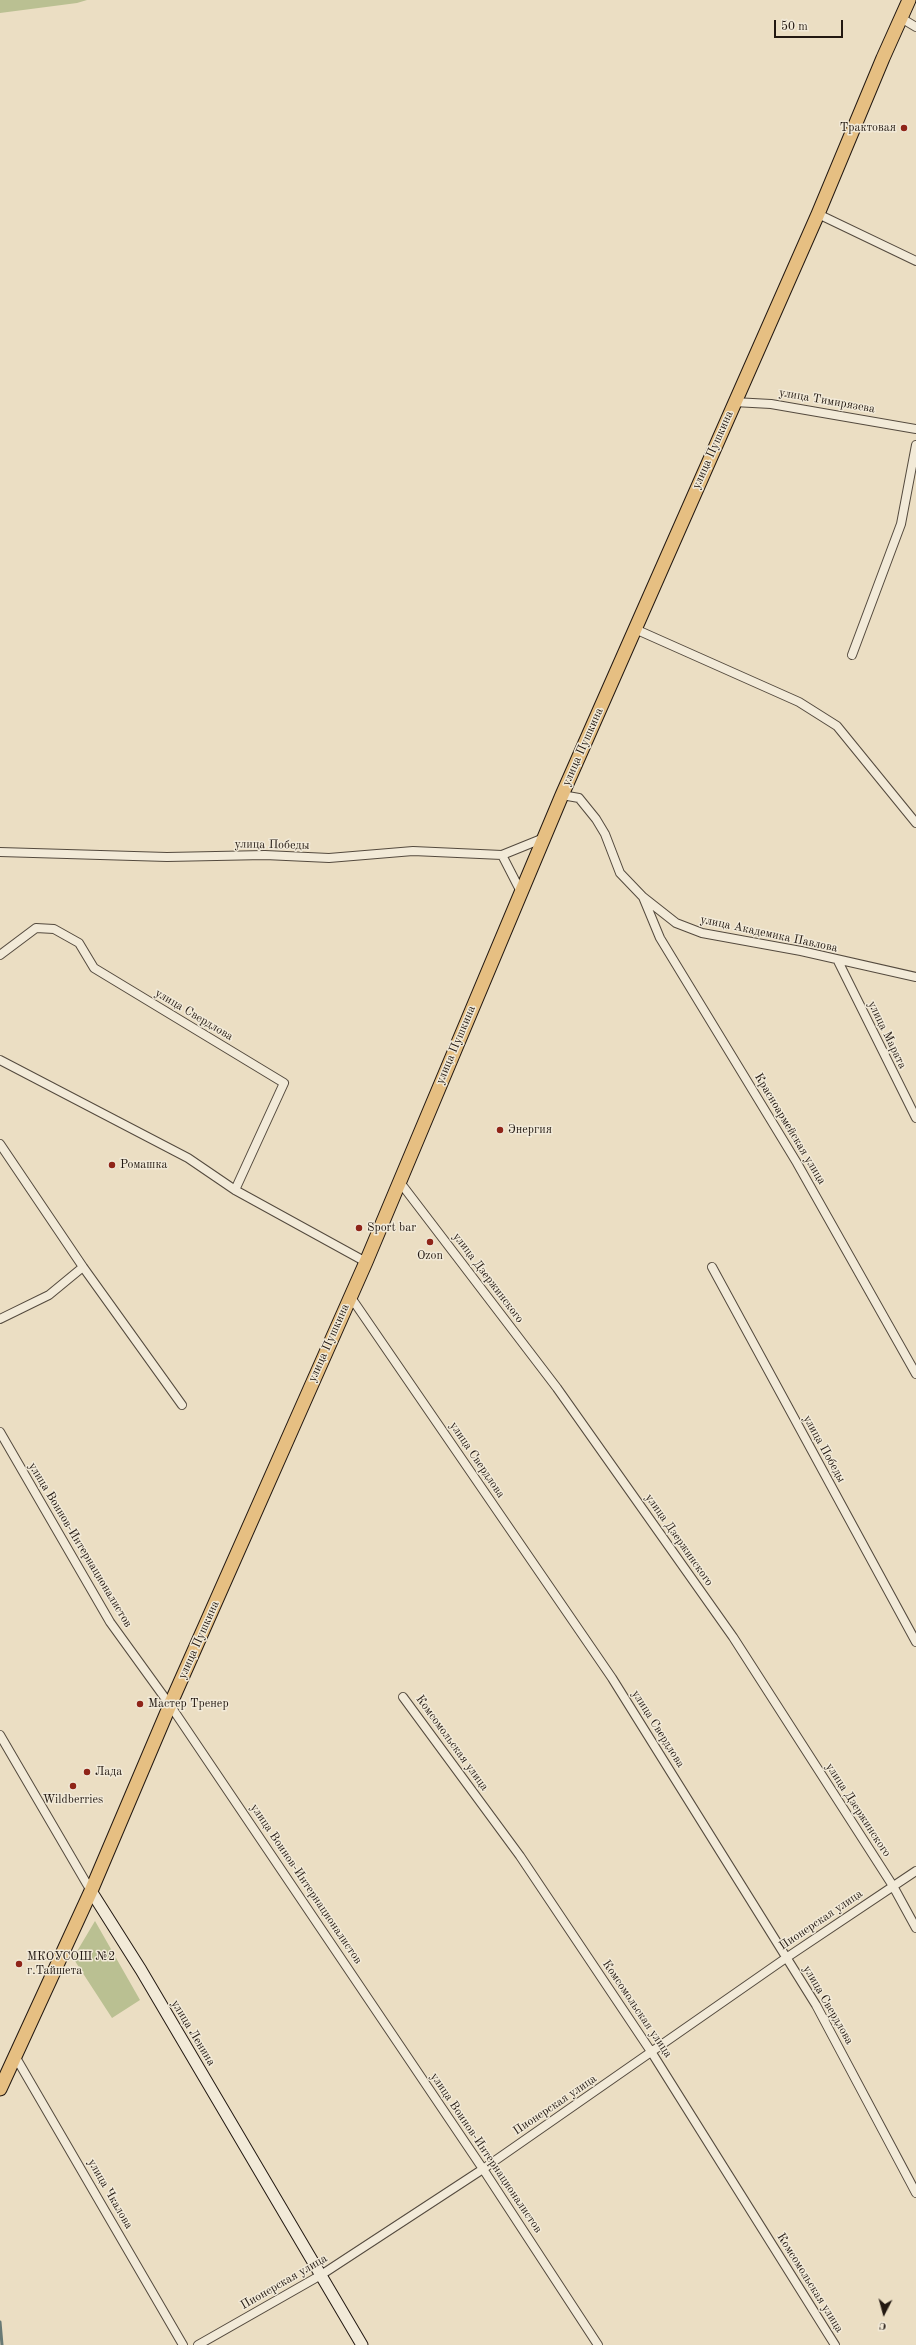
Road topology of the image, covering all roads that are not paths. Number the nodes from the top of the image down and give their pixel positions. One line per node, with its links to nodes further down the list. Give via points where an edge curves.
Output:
1 (909, 0): 2 (main road, улица Пушкина)
2 (901, 18): 3 (street); 4 (main road, улица Пушкина)
3 (916, 27)
4 (818, 214): 5 (street); 6 (main road, улица Пушкина)
5 (916, 261)
6 (734, 402): 7 (street, улица Тимирязева, via 771,404); 9 (main road, улица Пушкина)
7 (916, 429)
8 (916, 445): 10 (street, via 900,524)
9 (635, 629): 11 (main road, улица Пушкина); 12 (street, via 799,702 838,726)
10 (852, 655)
11 (562, 795): 13 (main road, улица Пушкина); 17 (street, улица Академика Павлова, via 579,798 596,819 605,834 620,873)
12 (916, 823)
13 (544, 838): 15 (street); 16 (main road, улица Пушкина)
14 (0, 852): 15 (street, улица Победы, via 167,858 265,855 329,858 413,851)
15 (502, 855): 16 (street)
16 (521, 892): 24 (main road, улица Пушкина)
17 (643, 898): 19 (street, улица Академика Павлова, via 676,922 702,933 800,951); 31 (street, Красноармейская улица, via 660,938 797,1163)
18 (0, 955): 25 (street, улица Свердлова, via 36,928 54,929 79,944 94,968 284,1083)
19 (838, 961): 20 (street, улица Академика Павлова); 22 (street, улица Марата)
20 (916, 978)
21 (0, 1060): 25 (street, via 188,1158)
22 (916, 1118)
23 (0, 1144): 27 (street)
24 (399, 1181): 26 (main road, улица Пушкина); 39 (street, улица Дзержинского, via 557,1388 733,1637)
25 (235, 1190): 26 (street)
26 (366, 1262): 29 (main road, улица Пушкина)
27 (83, 1267): 30 (street, via 49,1295); 32 (street)
28 (712, 1267): 34 (street, улица Победы)
29 (350, 1296): 36 (main road, улица Пушкина); 42 (street, улица Свердлова, via 612,1678)
30 (0, 1319)
31 (916, 1374)
32 (182, 1405)
33 (0, 1432): 36 (street, улица Воинов-Интернационалистов, via 110,1622)
34 (916, 1642)
35 (403, 1697): 43 (street, Комсомольская улица, via 520,1856)
36 (170, 1705): 40 (main road, улица Пушкина); 46 (street, улица Воинов-Интернационалистов)
37 (0, 1735): 40 (street, улица Ленина)
38 (916, 1871): 39 (street, Пионерская улица)
39 (893, 1886): 41 (street, улица Дзержинского); 42 (street, Пионерская улица)
40 (91, 1891): 44 (main road, улица Пушкина); 48 (main road, улица Ленина, via 141,1970)
41 (916, 1928)
42 (786, 1958): 43 (street, Пионерская улица); 47 (street, улица Свердлова, via 816,2005)
43 (652, 2053): 46 (street, Пионерская улица); 53 (street, Комсомольская улица)
44 (15, 2056): 45 (main road, улица Пушкина); 49 (street, улица Чкалова)
45 (0, 2089)
46 (483, 2169): 48 (street, Пионерская улица); 52 (street, улица Воинов-Интернационалистов)
47 (916, 2193)
48 (321, 2275): 50 (street, Пионерская улица); 51 (main road, улица Ленина)
49 (183, 2345)
50 (198, 2345)
51 (362, 2345)
52 (598, 2345)
53 (835, 2345)

